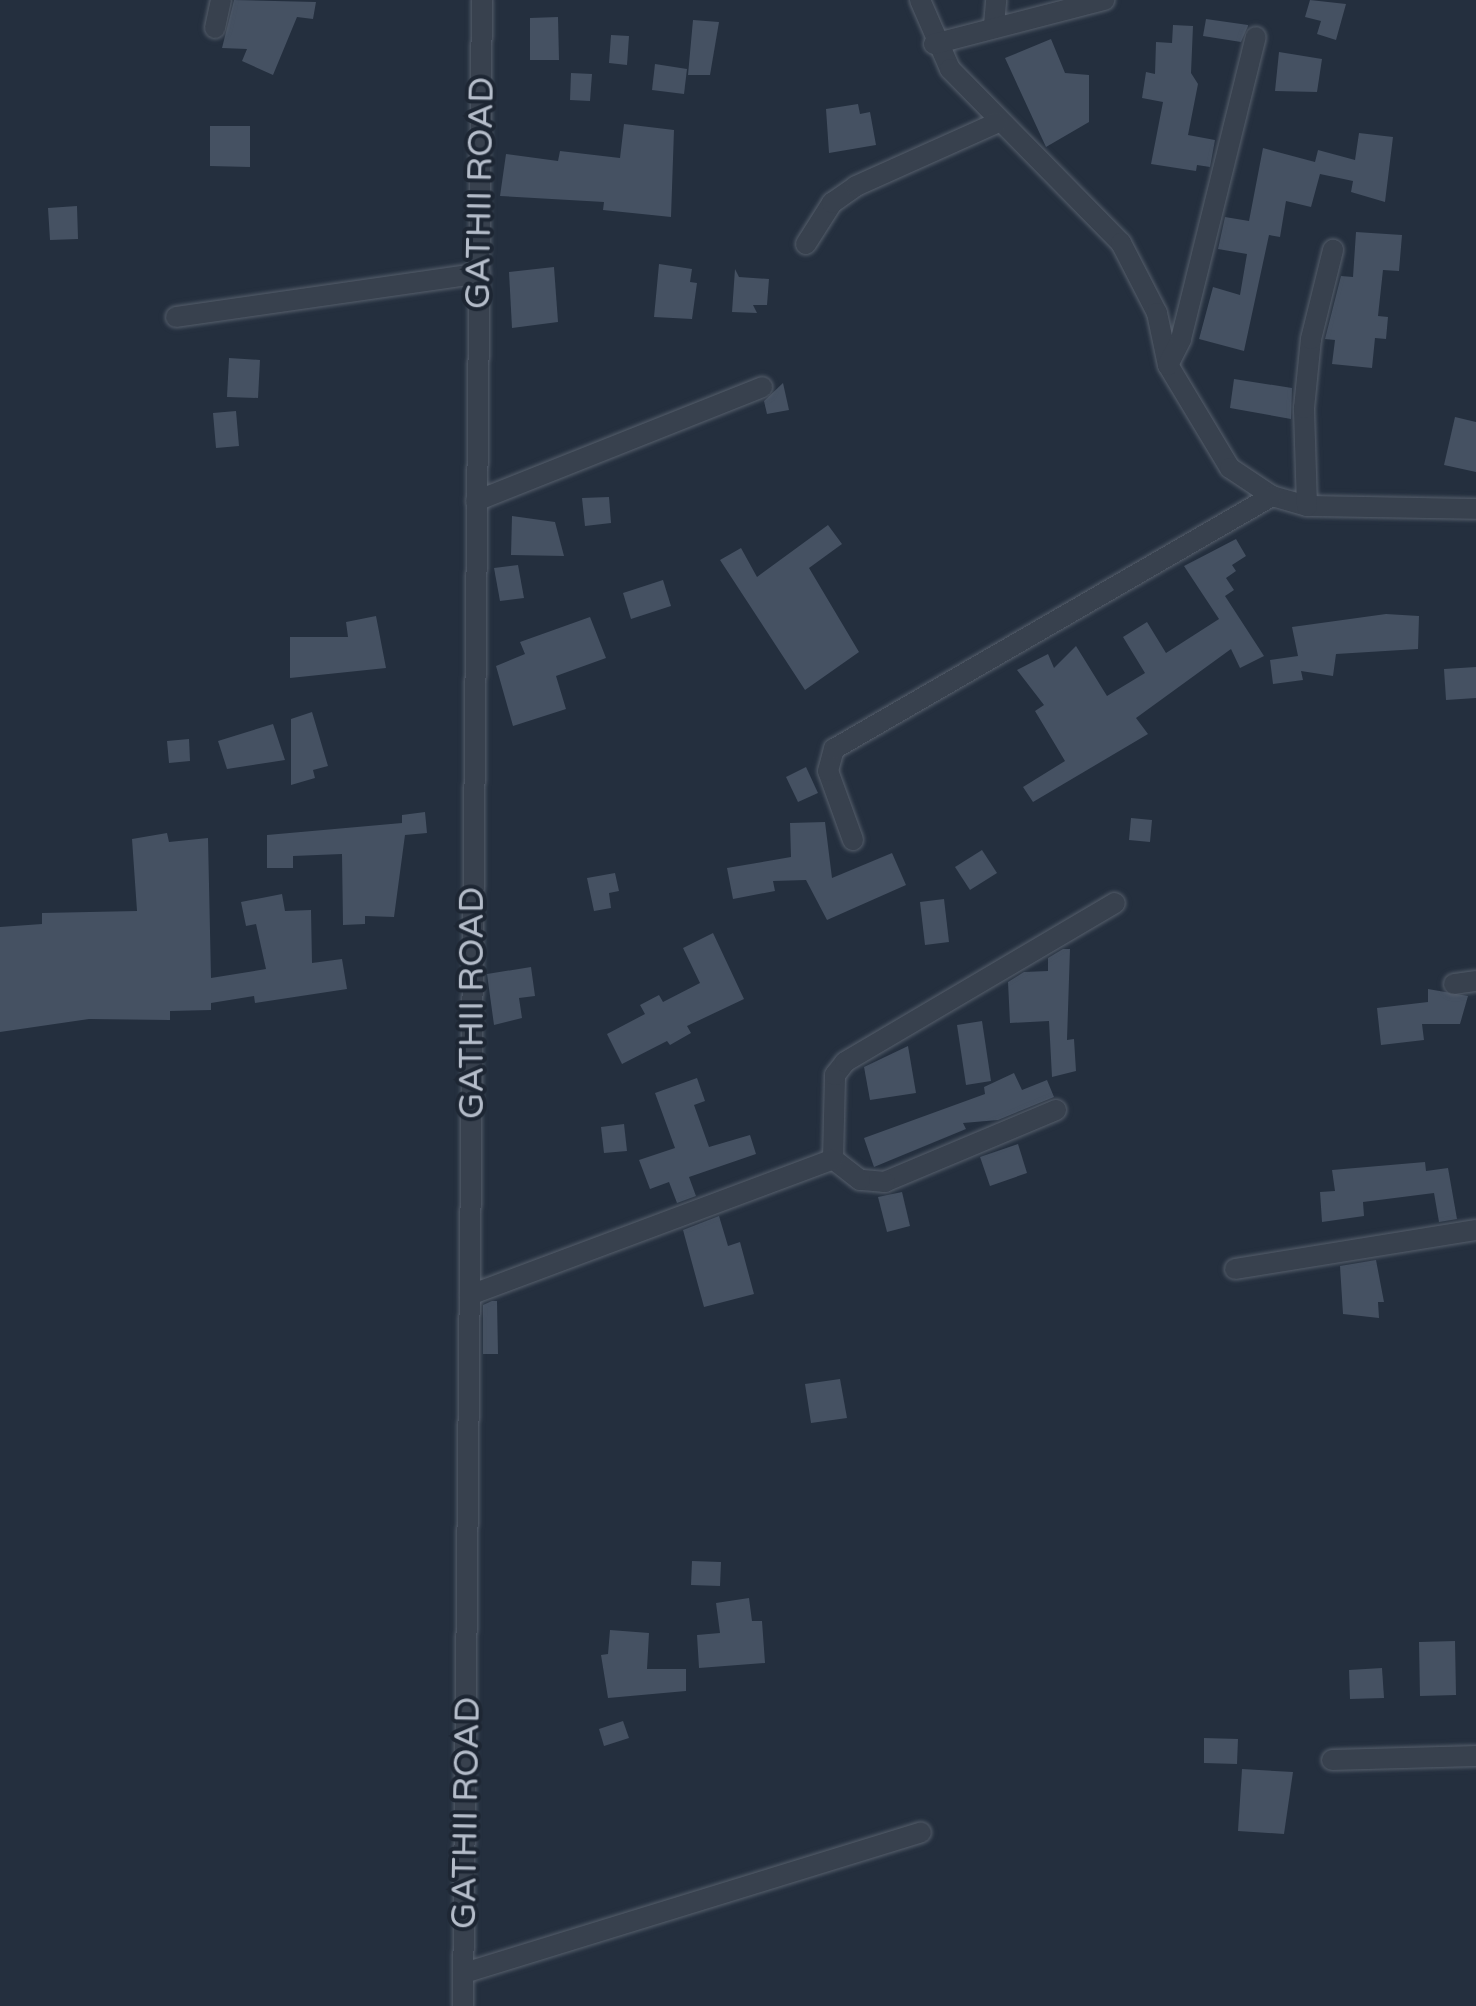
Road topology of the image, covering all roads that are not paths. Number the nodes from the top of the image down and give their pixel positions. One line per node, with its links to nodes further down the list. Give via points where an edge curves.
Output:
1 (221, 0): 7 (street)
2 (482, 0): 13 (street, GATHII ROAD)
3 (920, 0): 9 (street)
4 (996, 0): 6 (street)
5 (1104, 0): 6 (street)
6 (994, 25): 9 (street)
7 (215, 28)
8 (1256, 37): 15 (street)
9 (934, 44): 10 (street)
10 (996, 122): 11 (street, via 856,186 832,203); 15 (street, via 1121,243 1157,313)
11 (806, 244)
12 (1332, 250): 19 (street, via 1311,339 1304,408)
13 (480, 273): 14 (street); 18 (street, GATHII ROAD)
14 (176, 318)
15 (1168, 365): 17 (street, via 1218,454)
16 (762, 386): 18 (street)
17 (1272, 496): 19 (street); 21 (street, via 834,749 828,771)
18 (476, 501): 29 (street, GATHII ROAD)
19 (1307, 506): 20 (street)
20 (1476, 508)
21 (853, 840)
22 (1115, 904): 26 (street, via 845,1062 836,1076)
23 (1476, 981): 24 (street)
24 (1454, 984)
25 (1056, 1110): 26 (street, via 885,1182 860,1180)
26 (832, 1159): 29 (street)
27 (1476, 1230): 28 (street)
28 (1234, 1269)
29 (470, 1295): 33 (street, GATHII ROAD)
30 (1476, 1756): 31 (street)
31 (1332, 1760)
32 (921, 1832): 33 (street)
33 (464, 1973): 34 (street, GATHII ROAD)
34 (463, 2006)

